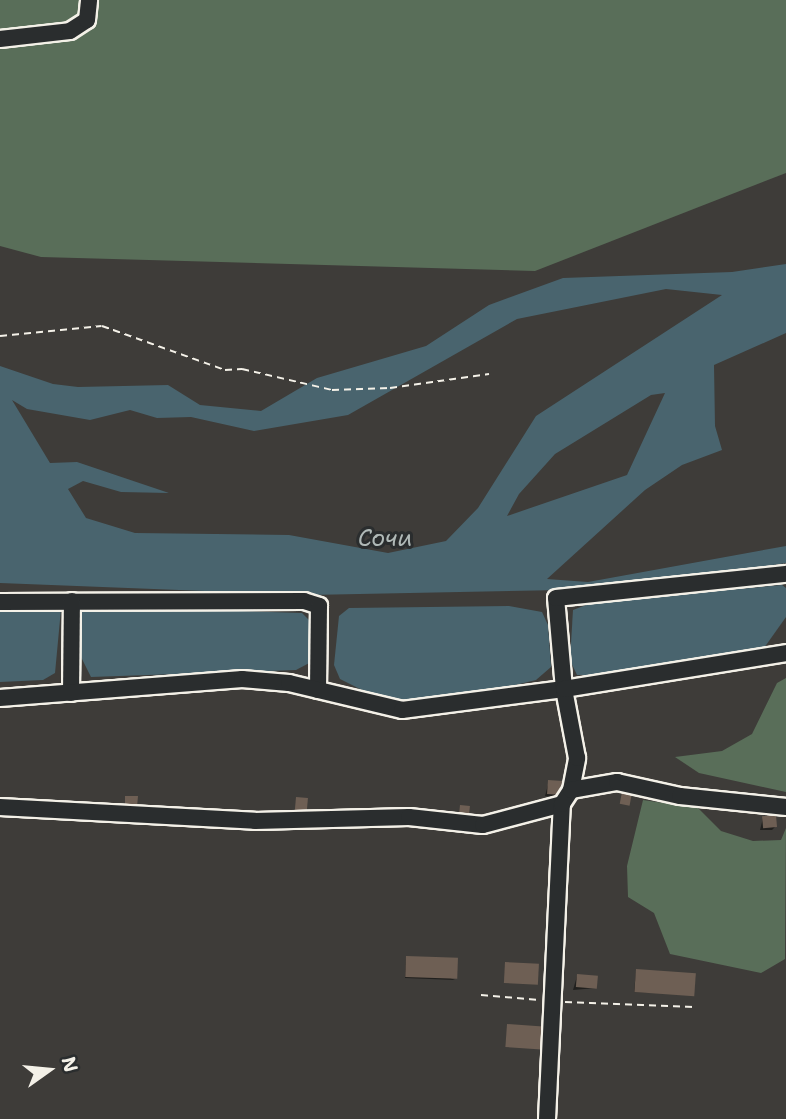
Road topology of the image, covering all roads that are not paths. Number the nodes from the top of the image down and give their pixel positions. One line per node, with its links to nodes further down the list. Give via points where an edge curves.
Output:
1 (89, 0): 2 (street, via 87,20 70,31)
2 (0, 39)
3 (786, 574): 7 (street, via 556,598)
4 (72, 601): 5 (street); 8 (street, via 304,601 319,606); 9 (street)
5 (0, 602)
6 (786, 653): 7 (street)
7 (564, 689): 8 (street, via 402,710); 11 (street, via 577,758)
8 (318, 690): 9 (street, via 242,679)
9 (71, 693): 10 (street)
10 (0, 698)
11 (566, 797): 12 (street, via 483,825 409,817 255,821); 13 (street, via 617,782 680,796); 14 (street)
12 (0, 807)
13 (786, 807)
14 (547, 1119)

